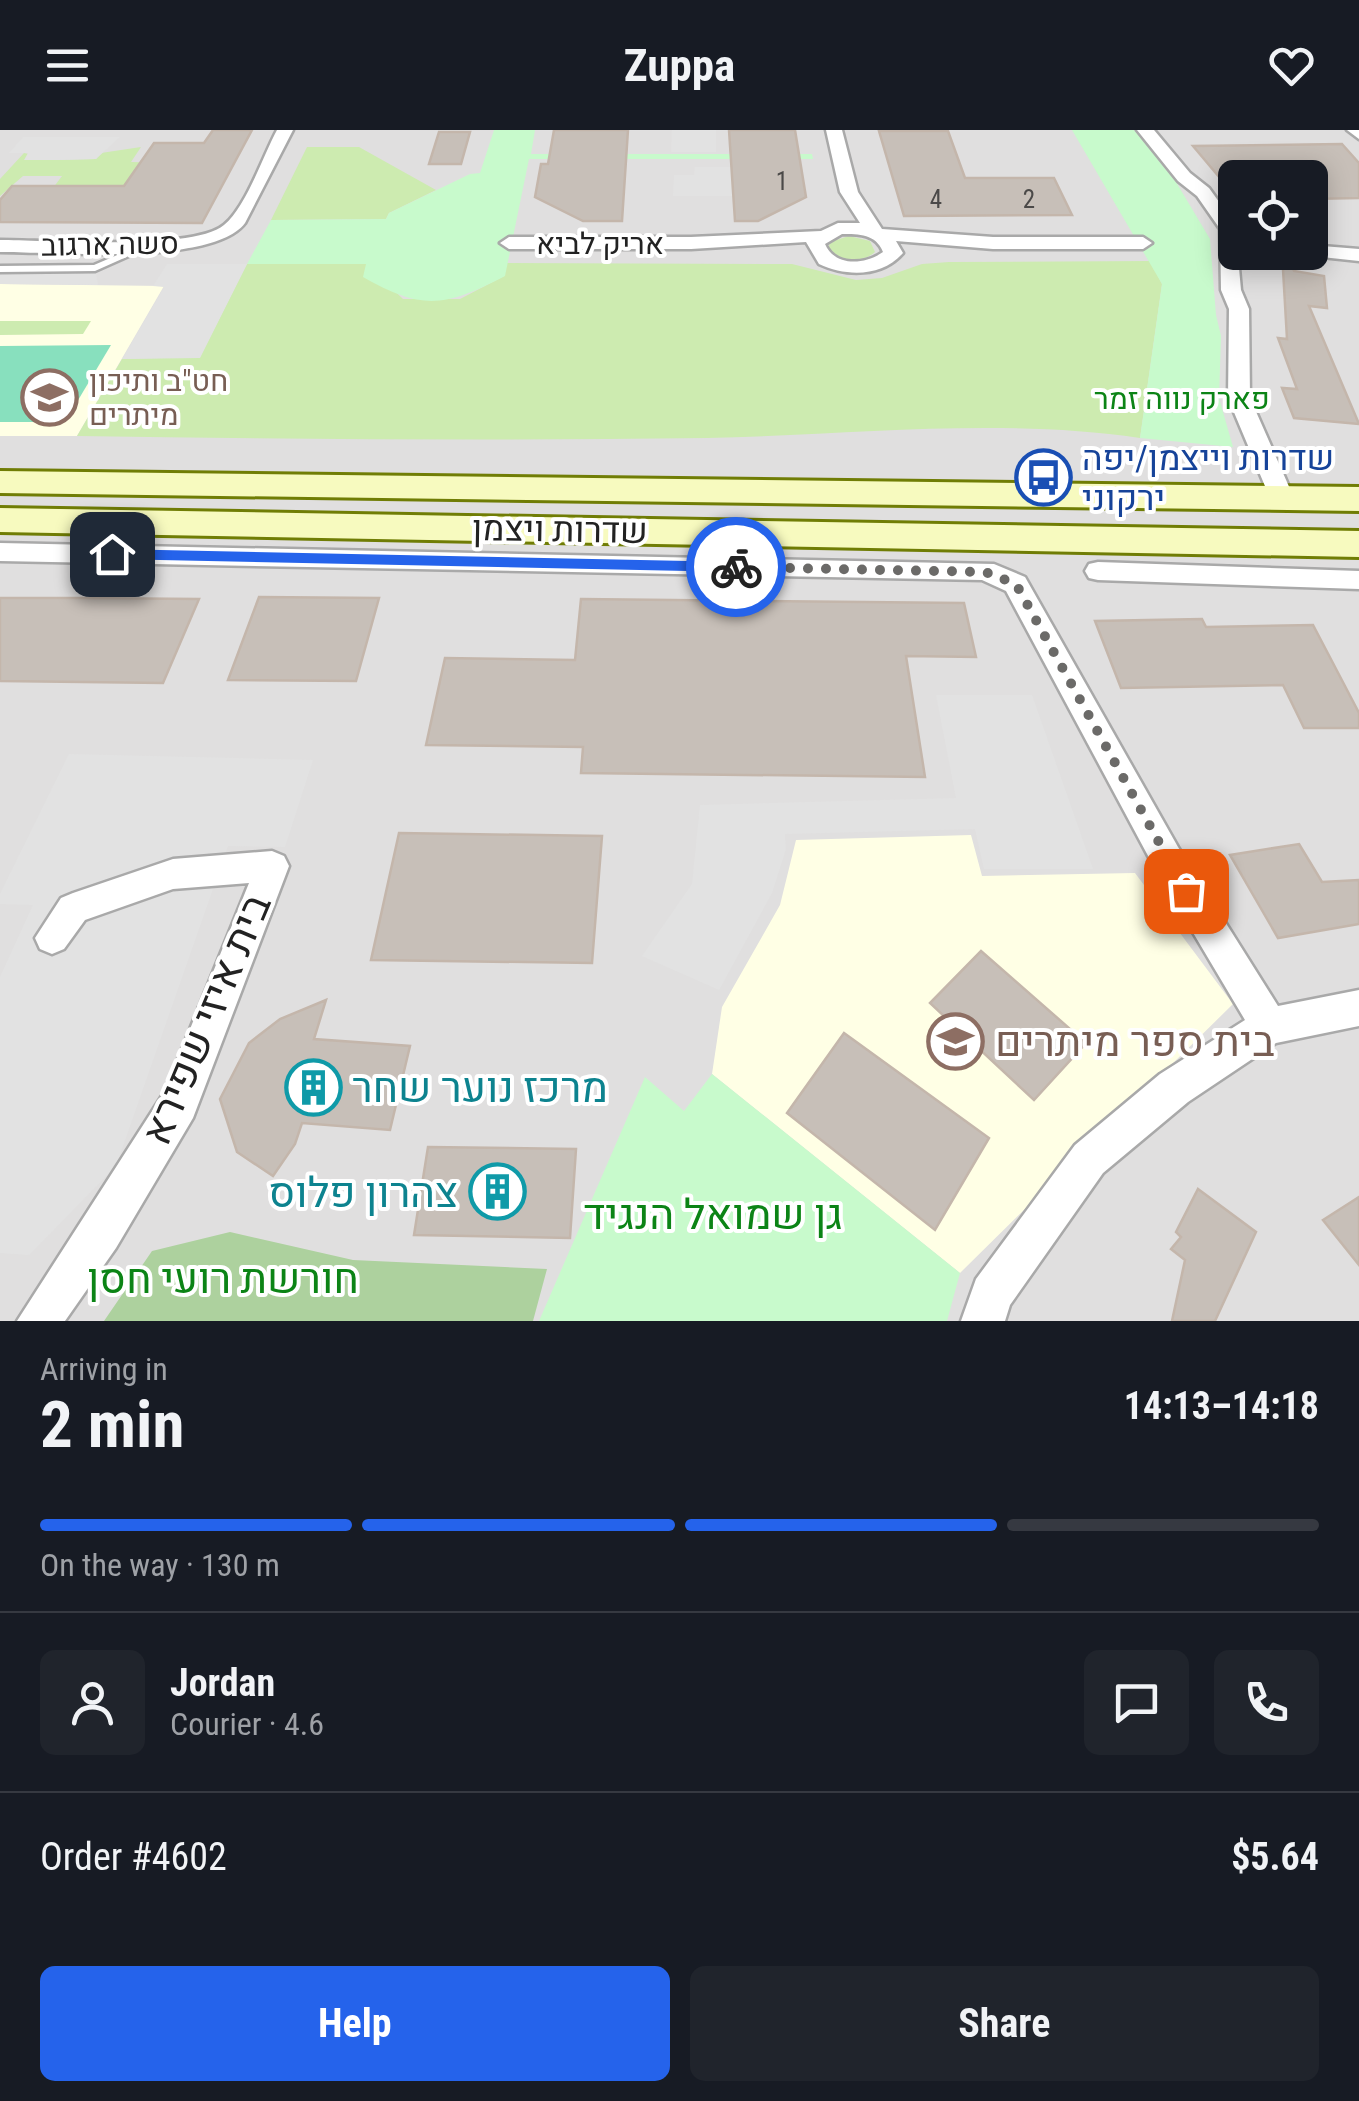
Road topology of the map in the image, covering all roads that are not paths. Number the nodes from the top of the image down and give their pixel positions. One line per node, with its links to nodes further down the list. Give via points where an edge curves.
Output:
1 (285, 130): 11 (street, סשה ארגוב, via 234,226 218,238)
2 (834, 130): 4 (street)
3 (1146, 130): 19 (street, via 1228,229 1231,290 1239,309 1239,398)
4 (849, 192): 5 (street); 6 (street, via 844,214)
5 (877, 233): 6 (street, אריק לביא, via 850,228); 9 (street); 15 (street, via 892,246)
6 (823, 234): 8 (street, אריק לביא); 16 (street, via 814,248)
7 (508, 243): 8 (street, אריק לביא)
8 (691, 243): 16 (street, אריק לביא)
9 (994, 243): 10 (street); 15 (street)
10 (1143, 243)
11 (150, 244): 12 (street, סשה ארגוב); 17 (lane, via 95,268)
12 (0, 246)
13 (1328, 252): 14 (street)
14 (1359, 255)
15 (888, 259): 16 (street, אריק לביא, via 858,268)
16 (825, 260)
17 (0, 270)
18 (0, 482): 19 (main road, שדרות ויצמן)
19 (1282, 498): 20 (main road, שדרות ויצמן)
20 (1359, 499)
21 (0, 520): 22 (main road, שדרות ויצמן)
22 (1359, 544)
23 (0, 552): 28 (street, via 985,572 1016,584 1166,857)
24 (1098, 570): 25 (street)
25 (1359, 580)
26 (52, 938): 29 (street, בית איזי שפירא, via 73,909 172,874 272,866 180,1104)
27 (1359, 1008): 28 (street)
28 (1269, 1026): 30 (street, via 1184,1080 1090,1160 991,1294)
29 (39, 1321)
30 (983, 1321)

